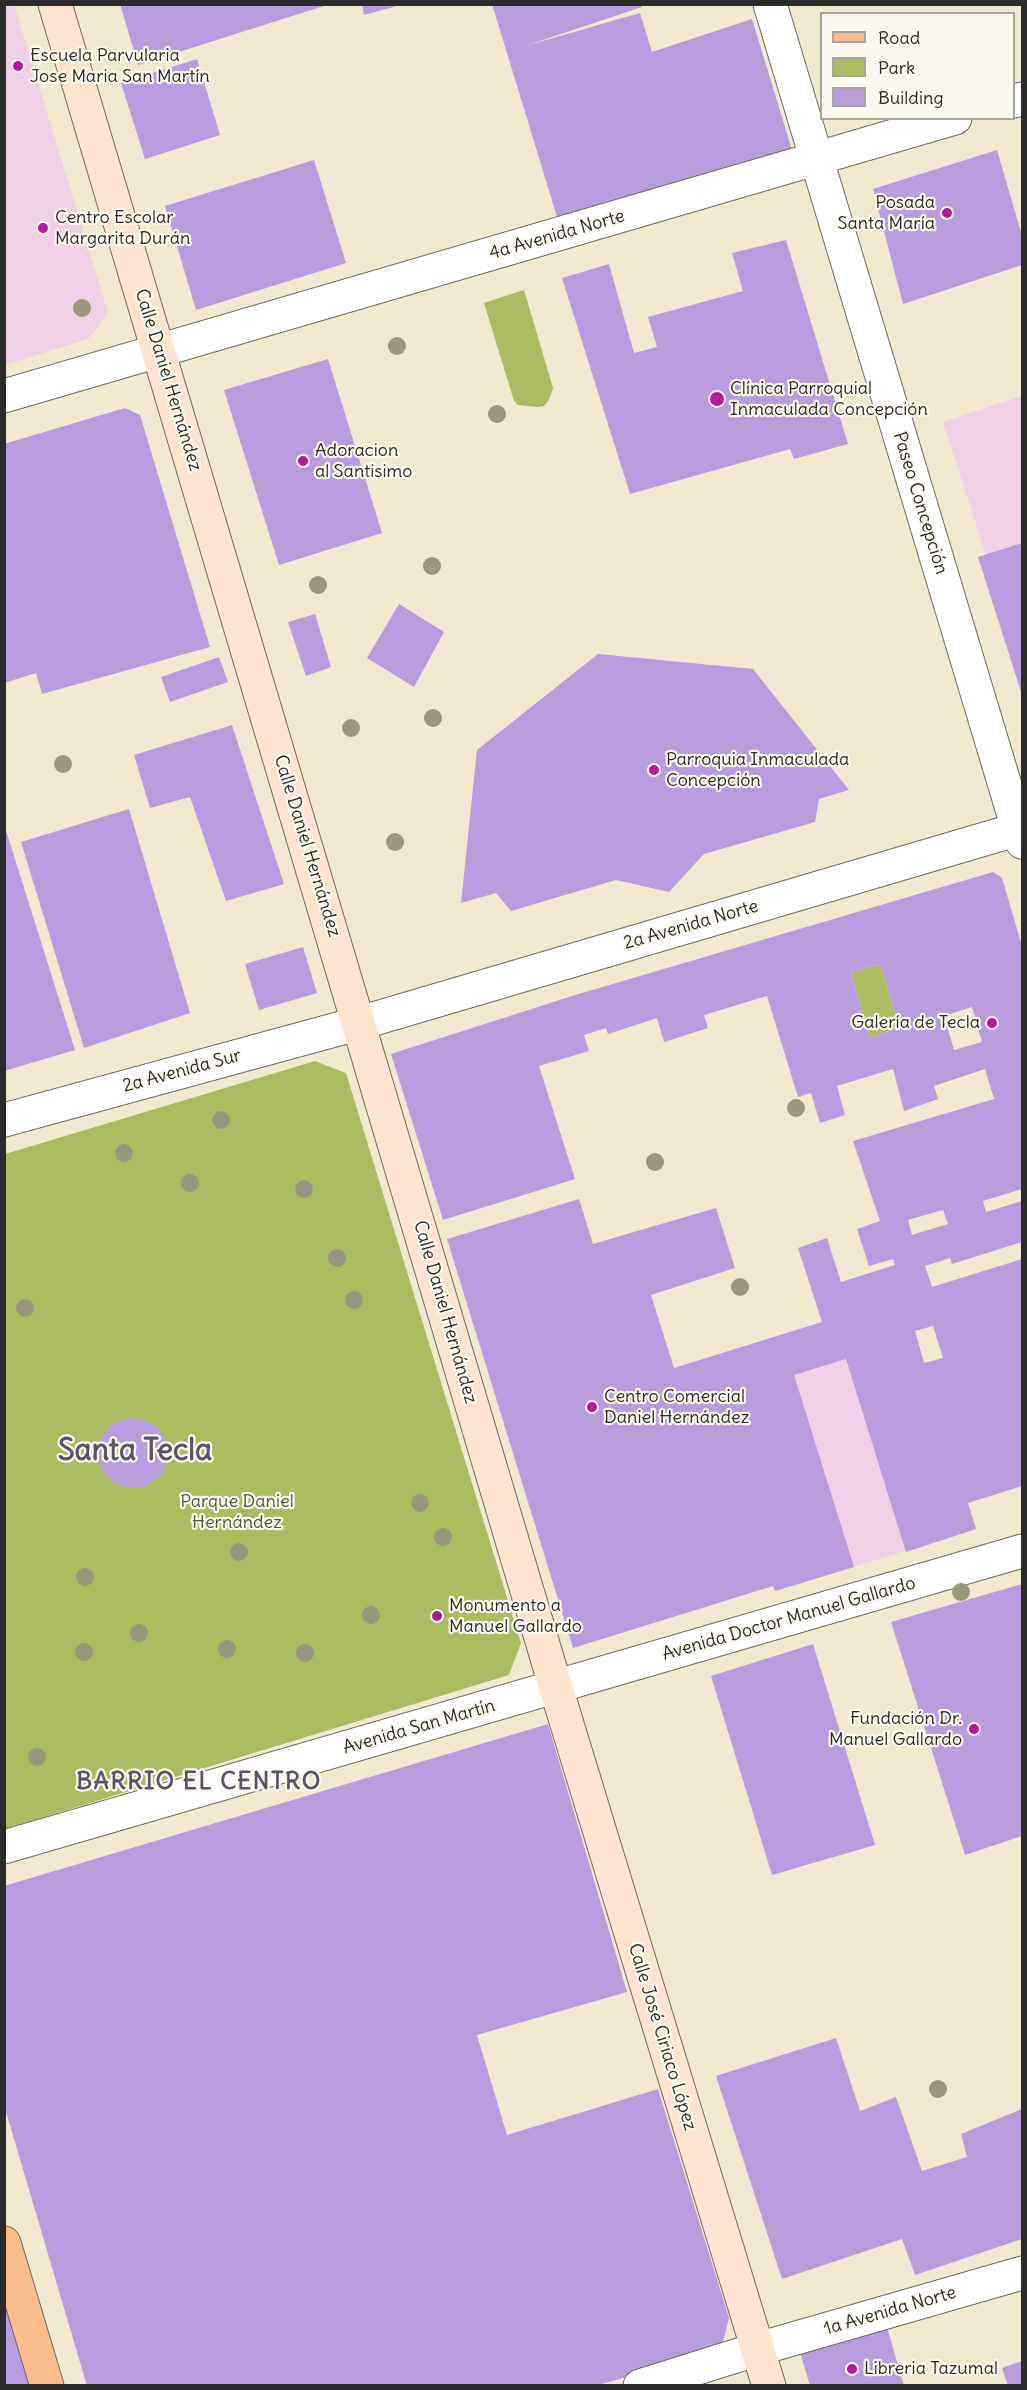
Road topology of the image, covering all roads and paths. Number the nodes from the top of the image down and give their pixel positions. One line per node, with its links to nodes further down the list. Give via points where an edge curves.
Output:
1 (55, 4): 5 (street, Calle Daniel Hernández)
2 (770, 4): 4 (street, Paseo Concepción)
3 (948, 120): 4 (street, 4a Avenida Norte)
4 (815, 160): 5 (street, 4a Avenida Norte); 7 (street, Paseo Concepción)
5 (159, 351): 6 (street, 4a Avenida Norte); 8 (street, Calle Daniel Hernández)
6 (4, 396)
7 (1021, 833): 8 (street, 2a Avenida Norte)
8 (360, 1023): 9 (street, 2a Avenida Sur); 11 (street, Calle Daniel Hernández)
9 (4, 1120)
10 (1023, 1551): 11 (street, Avenida Doctor Manuel Gallardo)
11 (556, 1688): 12 (street, Avenida San Martín); 15 (street, Calle José Ciriaco López)
12 (4, 1847)
13 (4, 2243): 16 (main road)
14 (1023, 2273): 15 (street, 1a Avenida Norte)
15 (758, 2349): 17 (street, 1a Avenida Norte); 18 (street, Calle José Ciriaco López)
16 (47, 2385)
17 (640, 2385)
18 (769, 2385)

